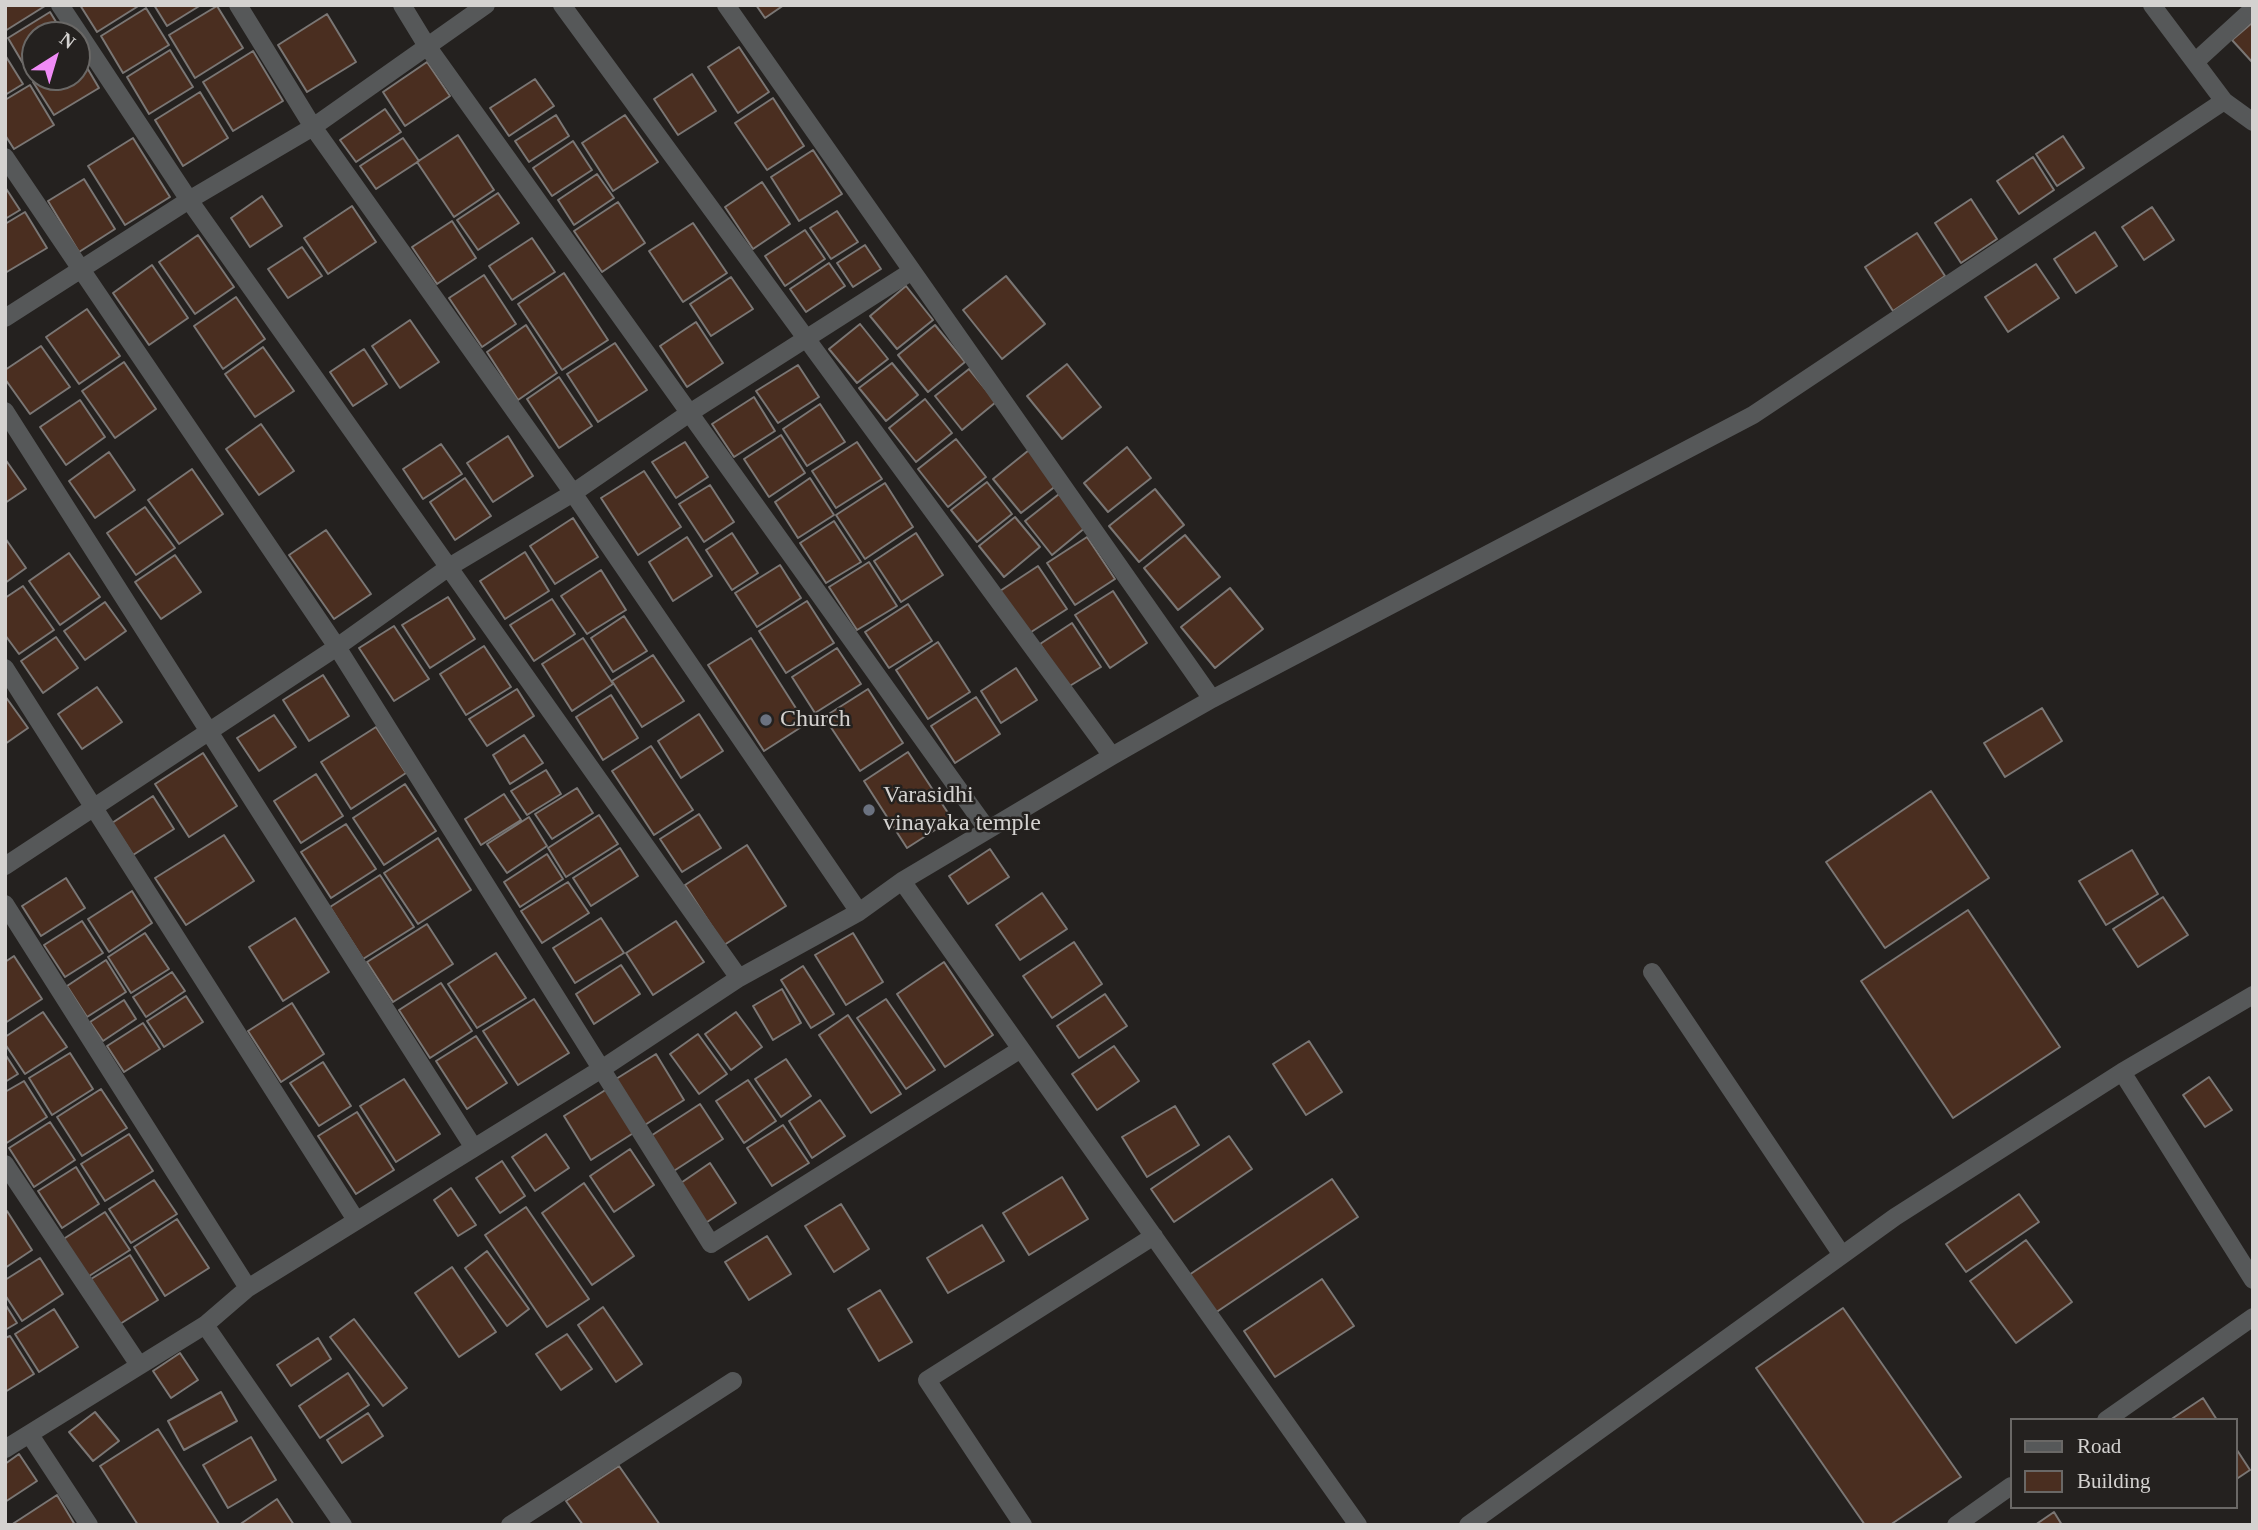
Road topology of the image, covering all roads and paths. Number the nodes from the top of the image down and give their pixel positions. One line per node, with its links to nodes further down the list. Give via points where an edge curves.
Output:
1 (60, 5): 15 (street)
2 (238, 5): 13 (street)
3 (402, 5): 9 (street)
4 (486, 5): 9 (street)
5 (562, 5): 19 (street)
6 (726, 5): 16 (street)
7 (2152, 5): 10 (street)
8 (2253, 9): 10 (street)
9 (427, 46): 13 (street); 21 (street)
10 (2195, 62): 11 (street)
11 (2224, 101): 12 (street); 26 (street, via 1753,415)
12 (2253, 122)
13 (313, 127): 15 (street); 22 (street)
14 (5, 157): 17 (street)
15 (189, 200): 17 (street); 23 (street)
16 (912, 271): 19 (street); 26 (street)
17 (81, 272): 18 (street); 24 (street)
18 (5, 318)
19 (806, 338): 21 (street); 28 (street)
20 (5, 411): 27 (street)
21 (688, 414): 22 (street); 30 (street)
22 (573, 492): 23 (street); 34 (street)
23 (449, 567): 24 (street); 36 (street)
24 (337, 647): 27 (street); 39 (street)
25 (5, 668): 29 (street)
26 (1212, 699): 28 (street)
27 (209, 732): 29 (street); 41 (street)
28 (1112, 756): 30 (street)
29 (95, 808): 31 (street); 43 (street)
30 (987, 830): 32 (street)
31 (5, 866)
32 (902, 881): 34 (street); 38 (street)
33 (5, 905): 47 (street)
34 (859, 912): 36 (street)
35 (1652, 972): 45 (street)
36 (739, 978): 39 (street)
37 (2253, 995): 40 (street)
38 (1021, 1049): 39 (street, via 711,1244); 44 (street)
39 (603, 1068): 41 (street)
40 (2122, 1072): 45 (street); 46 (street)
41 (474, 1148): 43 (street)
42 (5, 1164): 50 (street)
43 (356, 1220): 47 (street)
44 (1154, 1236): 59 (street, via 927,1380); 60 (street)
45 (1842, 1255): 61 (street)
46 (2253, 1280)
47 (248, 1288): 49 (street)
48 (2253, 1317): 52 (street)
49 (205, 1325): 50 (street); 57 (street)
50 (139, 1365): 53 (street)
51 (733, 1381): 58 (street)
52 (2109, 1418)
53 (30, 1435): 54 (street); 56 (street)
54 (8, 1442)
55 (2010, 1487): 62 (street)
56 (89, 1525)
57 (343, 1525)
58 (510, 1525)
59 (1023, 1525)
60 (1358, 1525)
61 (1468, 1525)
62 (1956, 1525)

